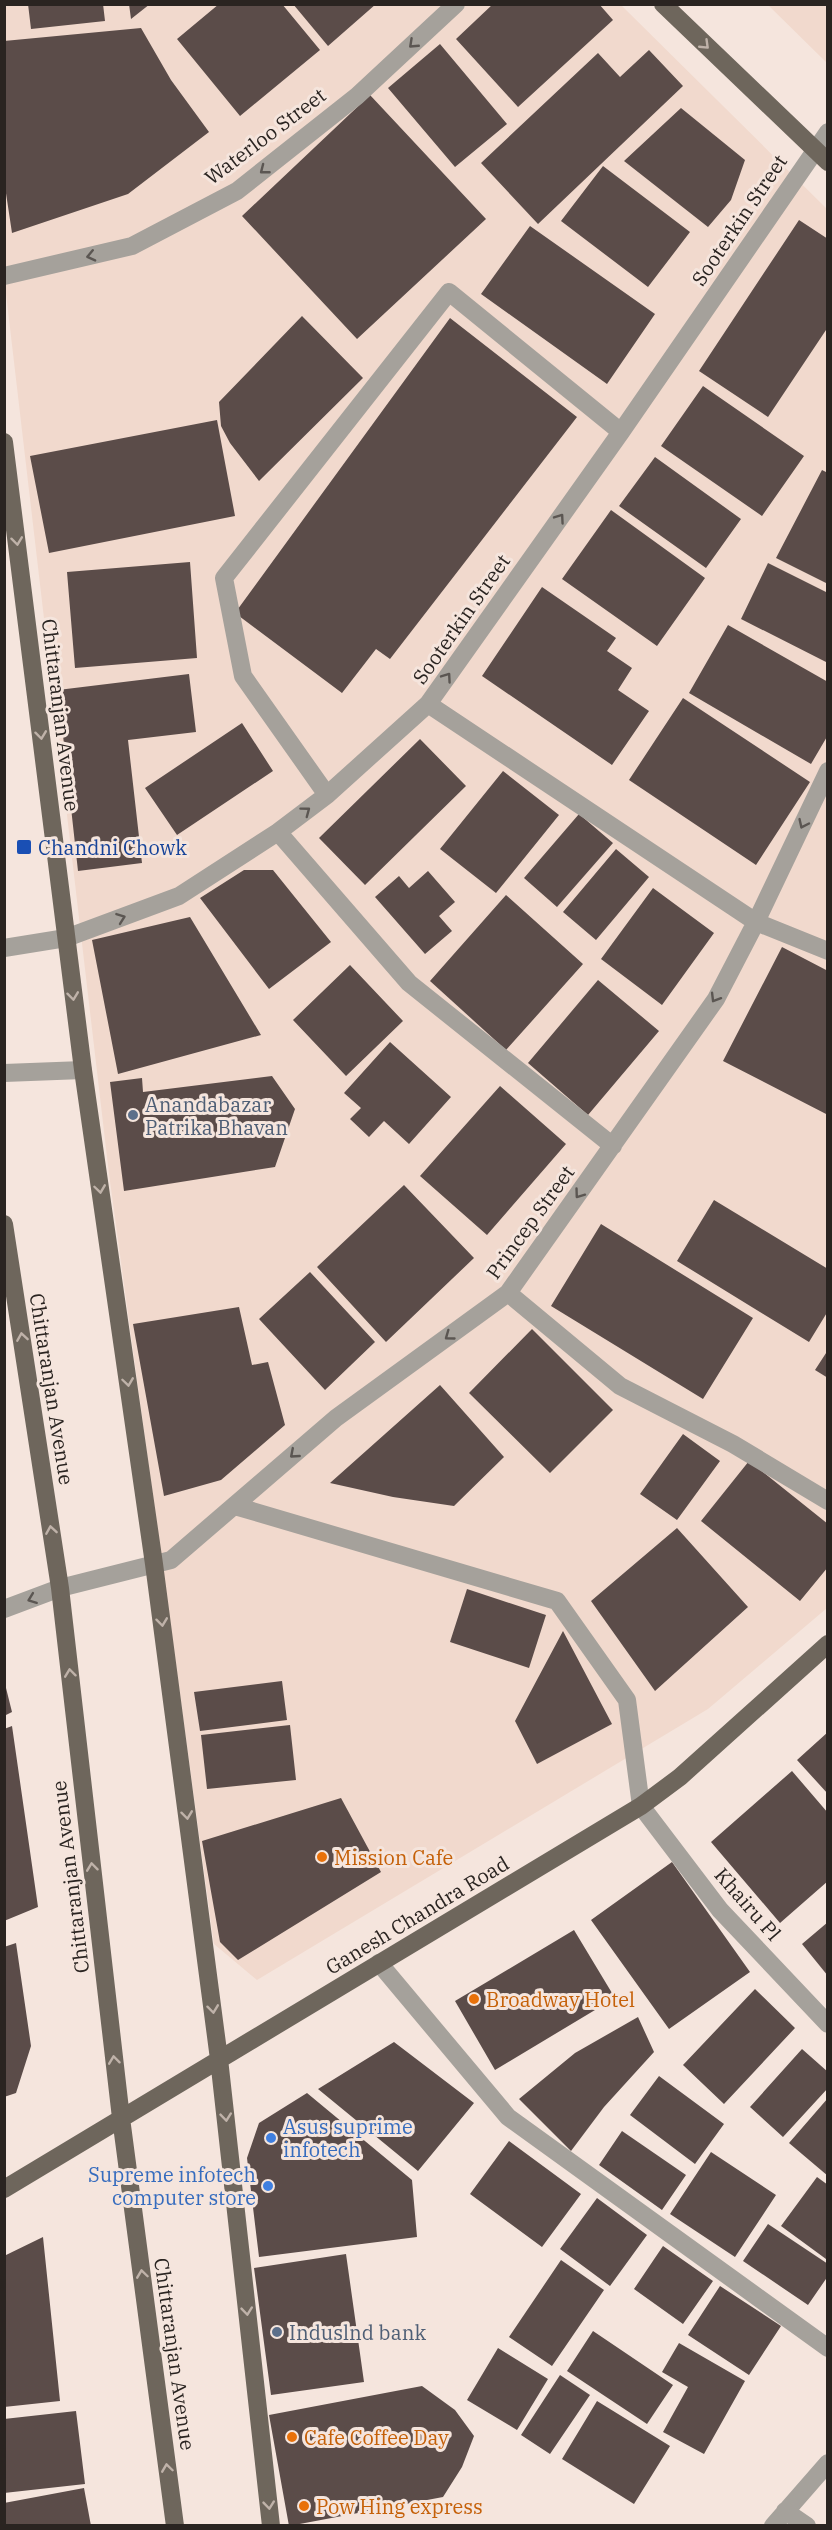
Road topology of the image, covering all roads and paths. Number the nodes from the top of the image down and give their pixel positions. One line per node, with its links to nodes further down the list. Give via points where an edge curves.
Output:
1 (456, 4): 5 (street, Waterloo Street, one-way to 5, via 357,96 237,191 132,246)
2 (663, 4): 4 (main road, one-way to 4)
3 (828, 132): 4 (street, Sooterkin Street)
4 (821, 156): 6 (street, Sooterkin Street)
5 (4, 276)
6 (621, 432): 8 (street, Sooterkin Street, one-way to 6); 10 (street, via 449,292 224,578 243,676)
7 (4, 442): 13 (main road, Chittaranjan Avenue, one-way to 13)
8 (428, 704): 10 (street, Sooterkin Street); 12 (street)
9 (828, 771): 12 (street, Princep Street, one-way to 12)
10 (327, 795): 11 (street, Sooterkin Street, one-way to 10)
11 (278, 832): 13 (street, Sooterkin Street, one-way to 11, via 179,896); 18 (street, via 409,983)
12 (756, 922): 15 (street); 18 (street, Princep Street, one-way to 18, via 716,999)
13 (66, 938): 14 (street, Sooterkin Street); 16 (main road, Chittaranjan Avenue, one-way to 16)
14 (4, 948)
15 (828, 951)
16 (82, 1070): 17 (street); 23 (main road, Chittaranjan Avenue, one-way to 23)
17 (4, 1073)
18 (613, 1146): 20 (street, Princep Street, one-way to 20)
19 (4, 1224): 24 (main road, Chittaranjan Avenue, one-way to 19)
20 (508, 1293): 21 (street, via 620,1386 734,1444); 22 (street, Princep Street, one-way to 22, via 336,1418)
21 (828, 1501)
22 (235, 1506): 23 (street, Princep Street, via 171,1560); 27 (street, via 557,1601 627,1700)
23 (154, 1564): 24 (street, Princep Street); 30 (main road, Chittaranjan Avenue, one-way to 30)
24 (60, 1588): 25 (street, Princep Street, one-way to 25); 31 (main road, Chittaranjan Avenue, one-way to 24)
25 (4, 1609)
26 (828, 1644): 27 (main road, Ganesh Chandra Road, via 680,1777)
27 (641, 1806): 28 (main road, Ganesh Chandra Road); 29 (street, Khairu Pl, via 720,1910)
28 (379, 1963): 30 (main road, Ganesh Chandra Road); 33 (street, via 508,2117)
29 (828, 2024)
30 (219, 2059): 31 (main road, Ganesh Chandra Road); 37 (main road, Chittaranjan Avenue, one-way to 37)
31 (121, 2118): 32 (main road, Ganesh Chandra Road); 36 (main road, Chittaranjan Avenue, one-way to 31)
32 (4, 2189)
33 (828, 2348)
34 (828, 2463): 35 (street)
35 (785, 2511): 38 (street); 39 (street)
36 (175, 2526)
37 (271, 2526)
38 (773, 2526)
39 (807, 2526)

